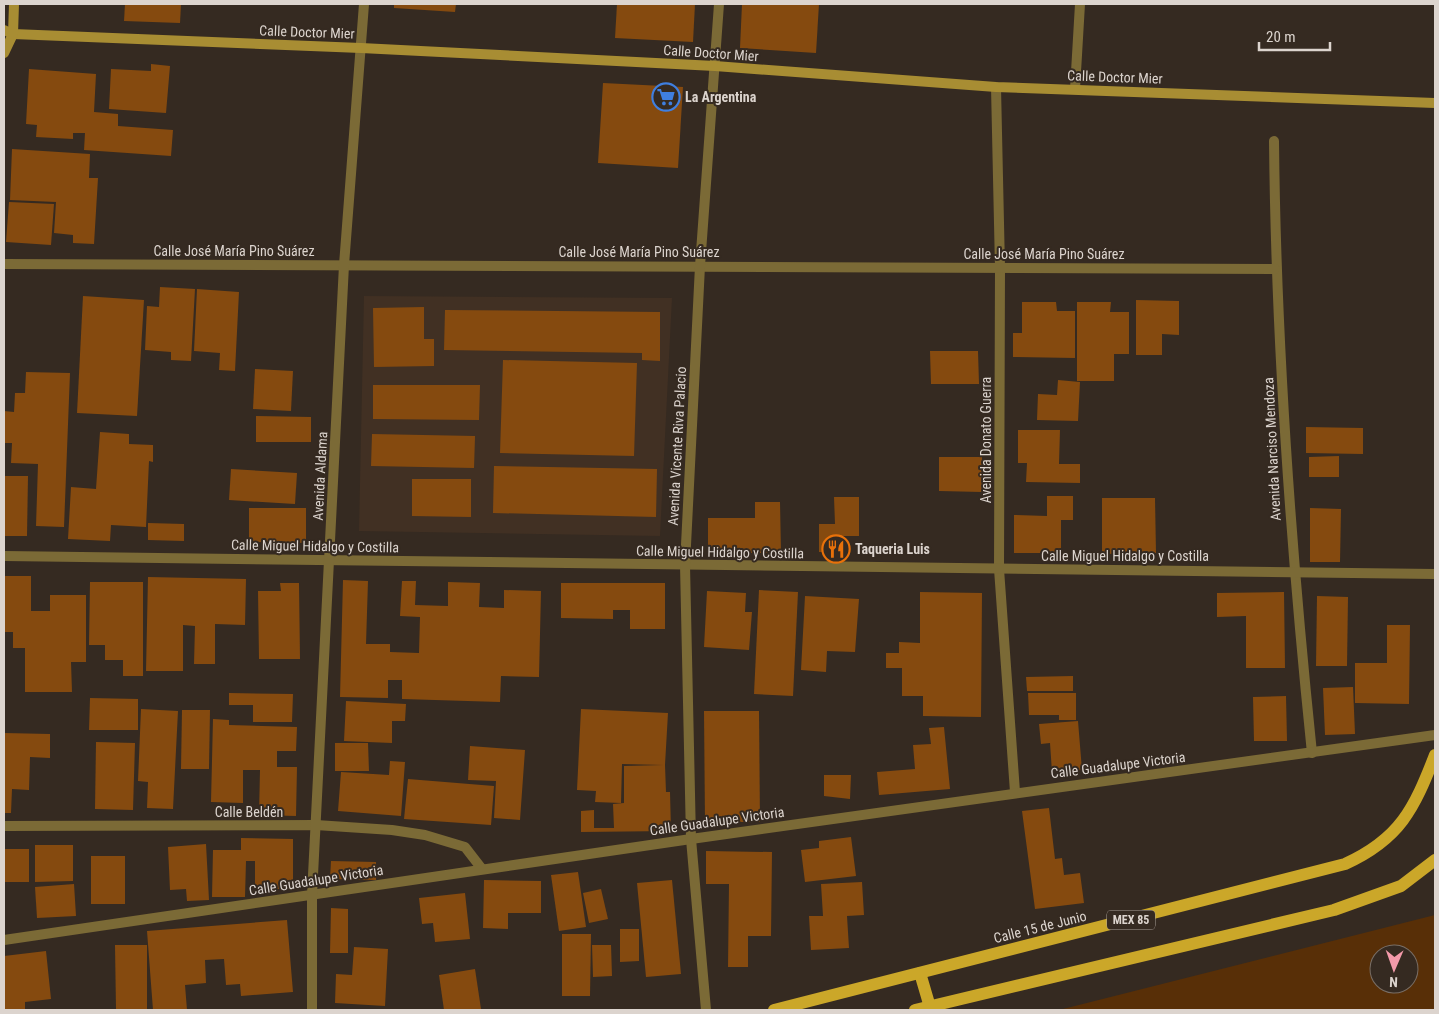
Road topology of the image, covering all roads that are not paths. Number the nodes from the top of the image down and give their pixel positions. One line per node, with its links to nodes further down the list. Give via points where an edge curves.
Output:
1 (14, 4): 5 (main road)
2 (364, 4): 6 (street, Avenida Aldama)
3 (719, 4): 8 (street, Avenida Vicente Riva Palacio)
4 (1080, 4): 10 (street)
5 (8, 32): 6 (main road, Calle Doctor Mier); 7 (main road)
6 (361, 48): 8 (main road, Calle Doctor Mier); 14 (street, Avenida Aldama)
7 (4, 52)
8 (715, 66): 9 (main road, Calle Doctor Mier); 15 (street, Avenida Vicente Riva Palacio)
9 (996, 87): 10 (main road, Calle Doctor Mier); 16 (street, Avenida Donato Guerra)
10 (1075, 90): 11 (main road, Calle Doctor Mier)
11 (1435, 105)
12 (1274, 142): 17 (street, Avenida Narciso Mendoza)
13 (4, 264): 14 (street, Calle José María Pino Suárez)
14 (344, 265): 15 (street, Calle José María Pino Suárez); 19 (street, Avenida Aldama)
15 (700, 266): 16 (street, Calle José María Pino Suárez); 20 (street, Avenida Vicente Riva Palacio)
16 (1000, 268): 17 (street, Calle José María Pino Suárez); 21 (street, Avenida Donato Guerra)
17 (1275, 269): 22 (street, Avenida Narciso Mendoza)
18 (4, 556): 19 (street, Calle Miguel Hidalgo y Costilla)
19 (330, 559): 20 (street, Calle Miguel Hidalgo y Costilla); 28 (street, Avenida Aldama)
20 (685, 565): 21 (street, Calle Miguel Hidalgo y Costilla); 30 (street, Avenida Vicente Riva Palacio)
21 (999, 569): 22 (street, Calle Miguel Hidalgo y Costilla); 27 (street, Avenida Donato Guerra)
22 (1293, 571): 23 (street, Calle Miguel Hidalgo y Costilla); 25 (street, Avenida Narciso Mendoza)
23 (1435, 574)
24 (1435, 735): 25 (street, Calle Guadalupe Victoria)
25 (1312, 753): 27 (street, Calle Guadalupe Victoria)
26 (1435, 755): 35 (main road, Calle 15 de Junio / MEX 85, via 1416,799 1397,830 1377,848 1345,864)
27 (1015, 792): 30 (street, Calle Guadalupe Victoria)
28 (316, 825): 29 (street, Calle Beldén); 32 (street, Calle Beldén, via 425,835 465,847); 33 (street, Avenida Aldama)
29 (4, 826)
30 (691, 838): 32 (street, Calle Guadalupe Victoria); 38 (street, Avenida Vicente Riva Palacio)
31 (1435, 860): 36 (main road, via 1400,886 1334,910)
32 (482, 869): 33 (street, Calle Guadalupe Victoria)
33 (312, 895): 34 (street, Calle Guadalupe Victoria); 37 (street, Avenida Aldama)
34 (4, 940)
35 (920, 973): 36 (main road); 39 (main road, Calle 15 de Junio / MEX 85)
36 (930, 1007): 40 (main road)
37 (312, 1010)
38 (706, 1010)
39 (774, 1010)
40 (915, 1010)

